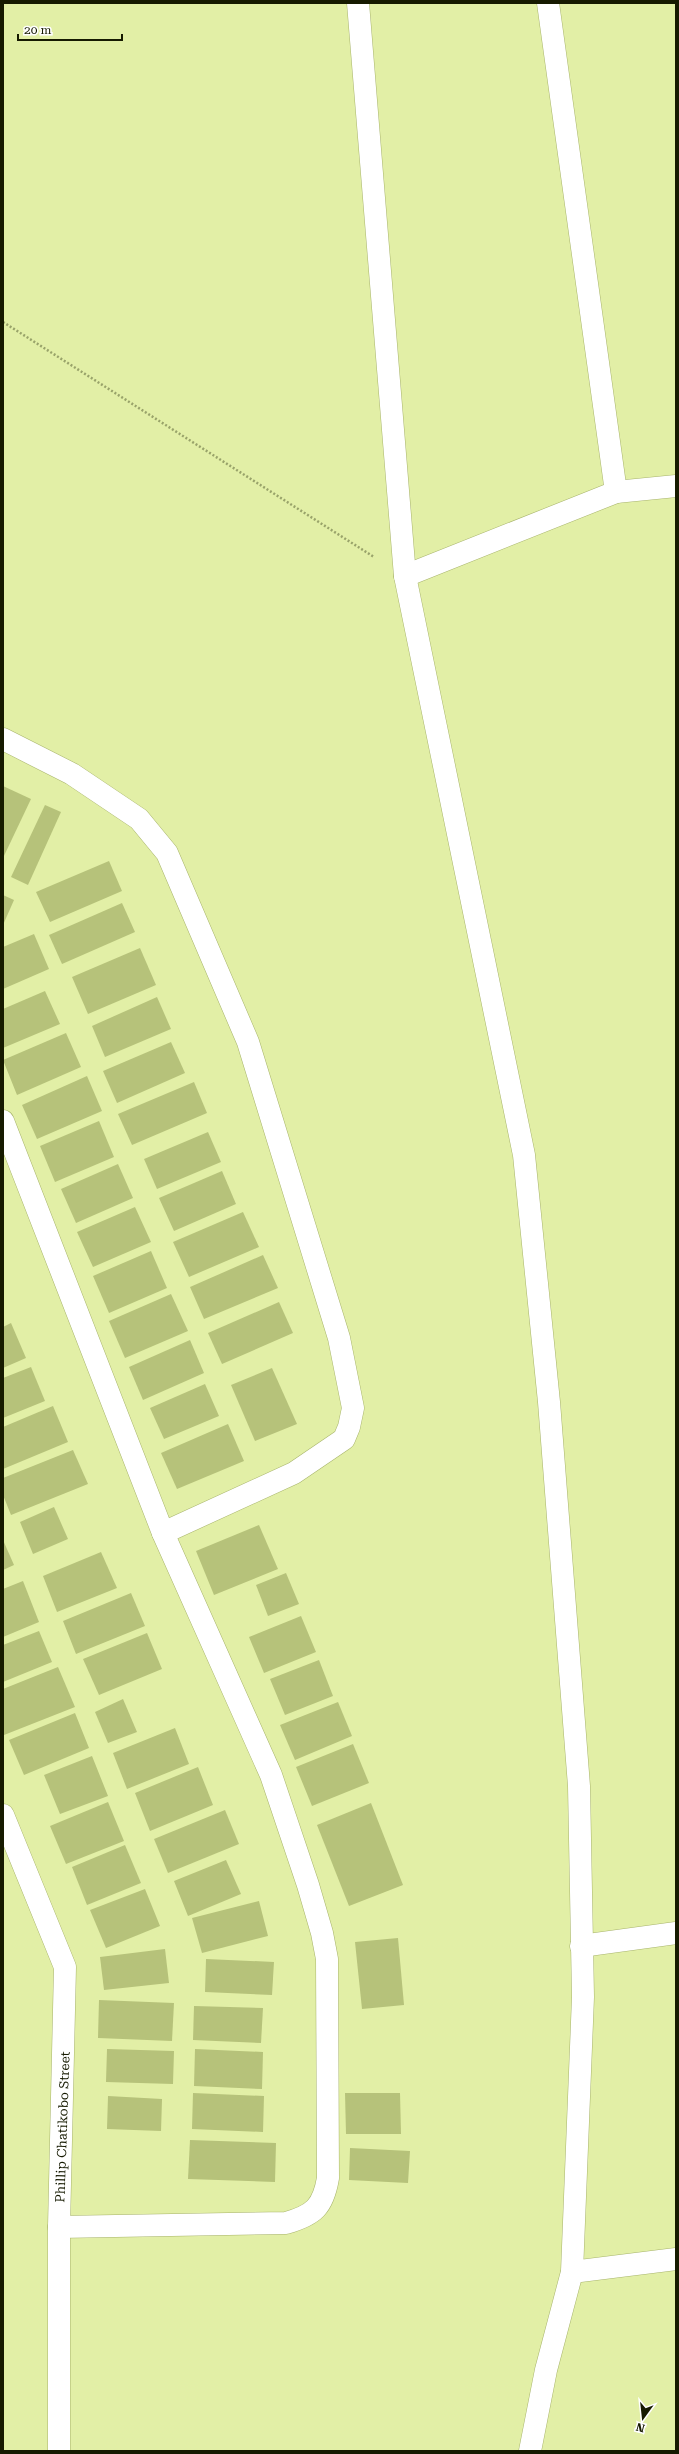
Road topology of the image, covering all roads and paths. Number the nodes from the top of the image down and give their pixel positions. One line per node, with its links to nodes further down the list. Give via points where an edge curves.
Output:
1 (358, 3): 6 (street)
2 (548, 3): 5 (street)
3 (3, 322): 6 (path)
4 (676, 486): 5 (street)
5 (616, 492): 6 (street)
6 (405, 576): 12 (street, via 524,1156 549,1402 579,1786)
7 (3, 739): 9 (street, via 72,774 139,819 167,853 248,1042 339,1338 353,1408 350,1427 344,1439 294,1473)
8 (3, 1121): 9 (street)
9 (163, 1533): 13 (street, via 271,1775 322,1933 327,1959 328,1997 328,2178 324,2198 314,2211 286,2223)
10 (3, 1815): 13 (street, Phillip Chatikobo Street, via 65,1967)
11 (676, 1933): 12 (street)
12 (581, 1946): 15 (street, via 583,2037)
13 (60, 2227): 16 (street, Phillip Chatikobo Street)
14 (676, 2259): 15 (street)
15 (572, 2272): 17 (street, via 546,2370)
16 (59, 2451)
17 (530, 2451)

